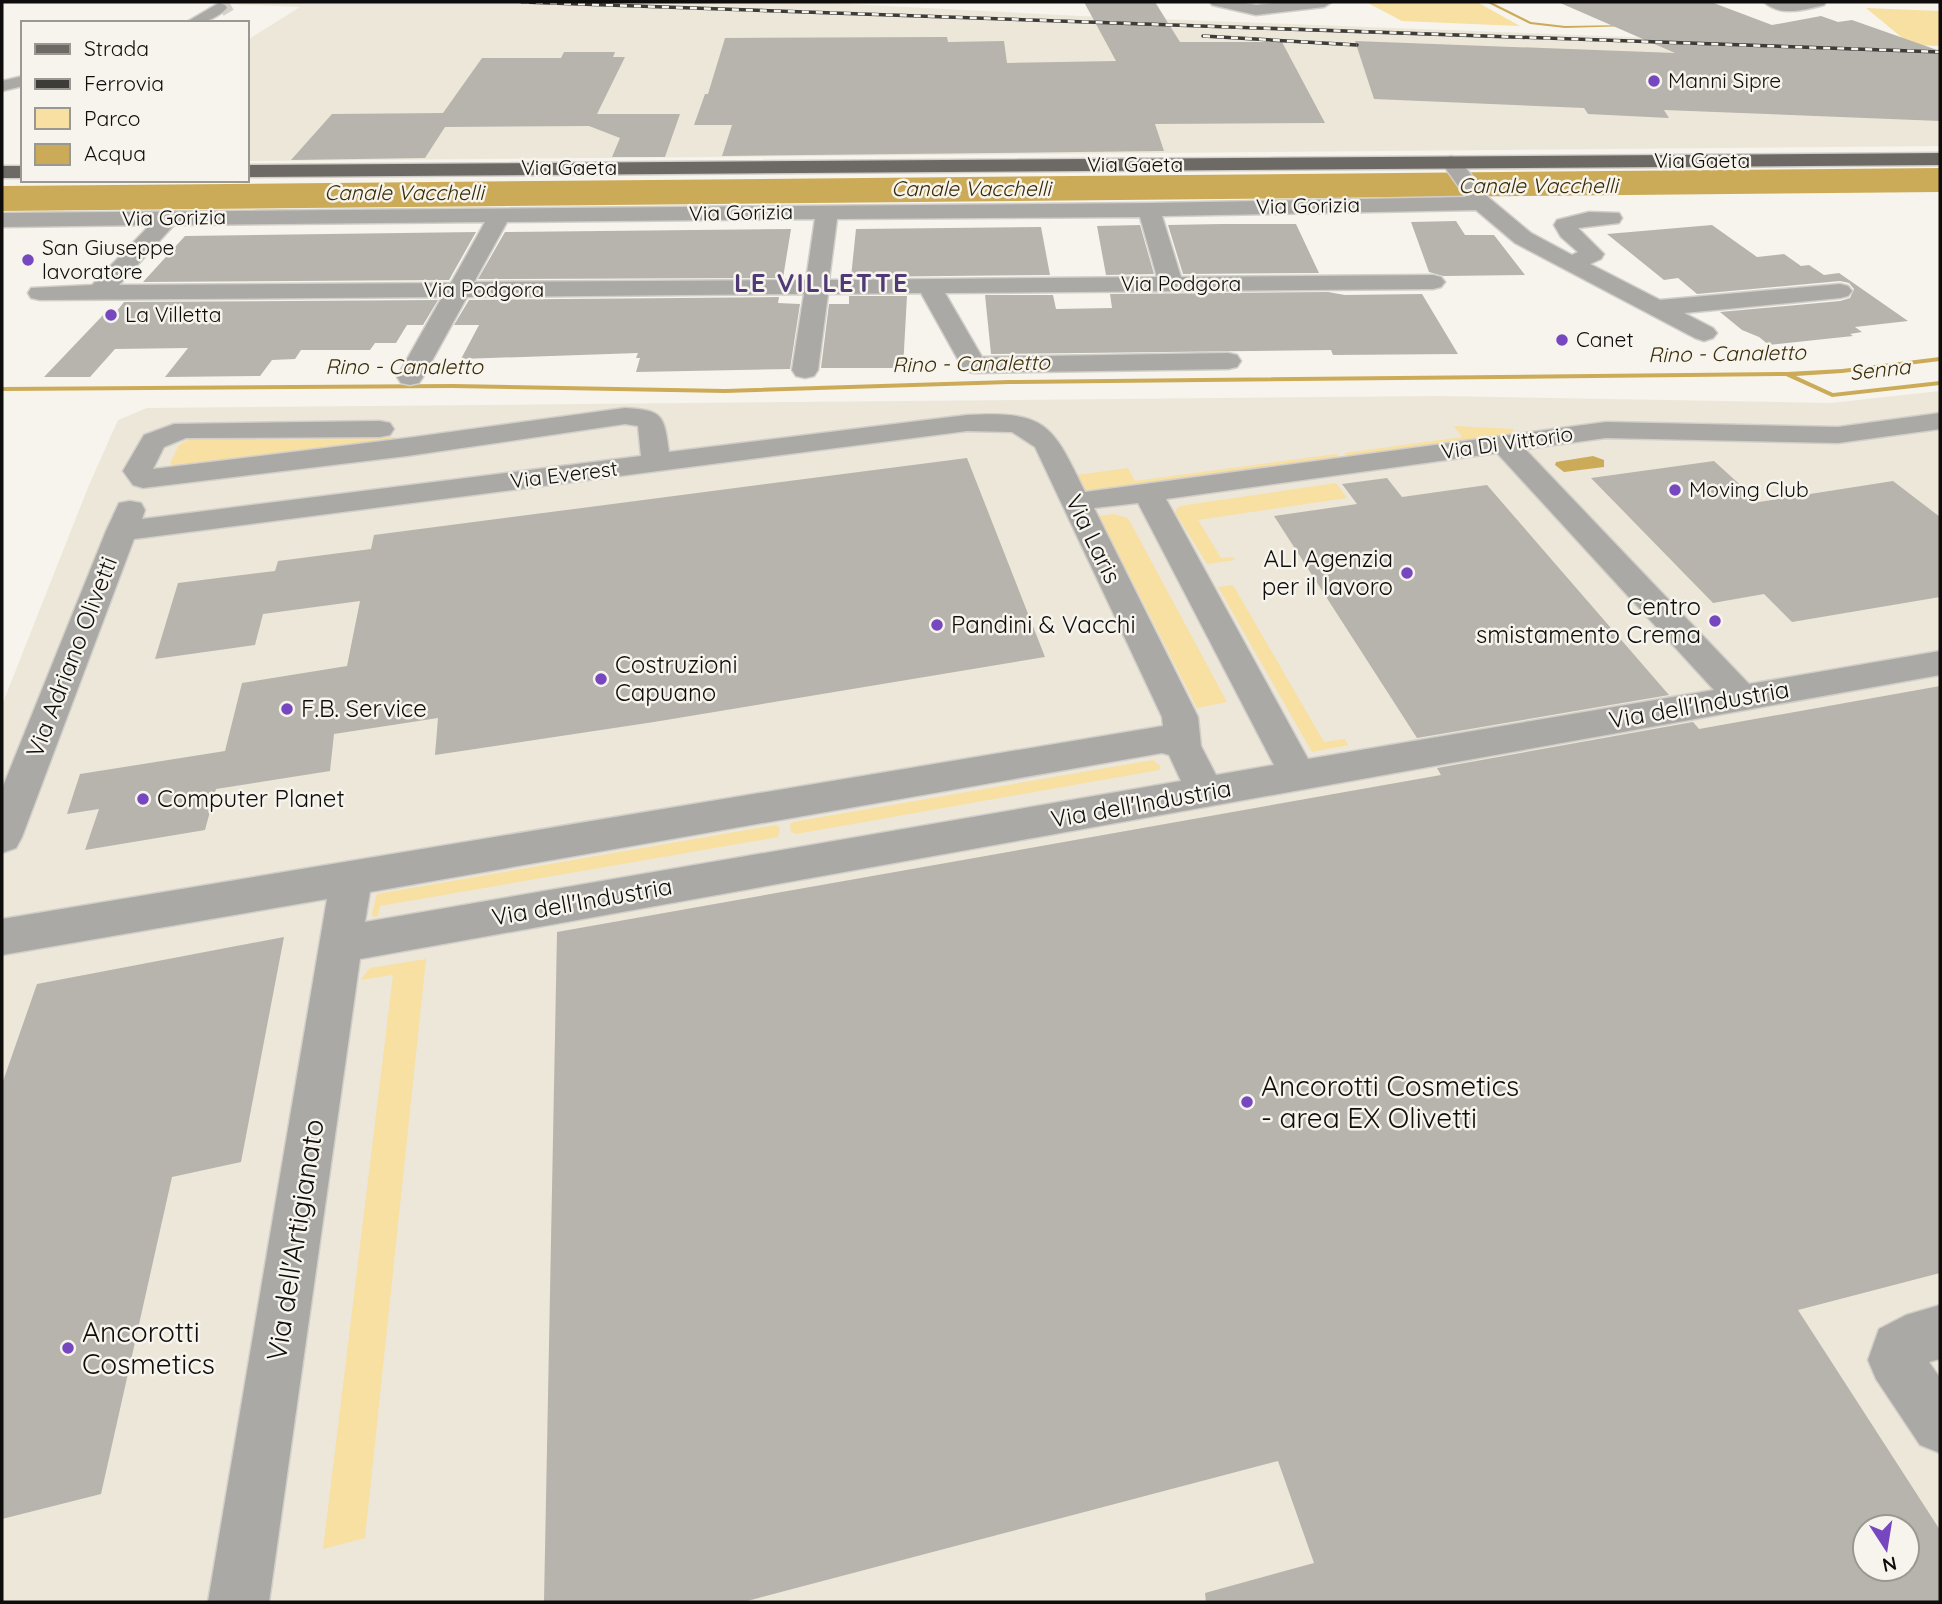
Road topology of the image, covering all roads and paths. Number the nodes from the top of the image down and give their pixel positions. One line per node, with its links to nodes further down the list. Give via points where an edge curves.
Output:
1 (1218, 2): 2 (street, via 1256,10)
2 (1324, 2)
3 (1818, 2): 4 (street)
4 (1779, 4)
5 (219, 8): 6 (street)
6 (196, 21)
7 (21, 81): 8 (street)
8 (2, 86)
9 (1940, 159): 10 (main road, Via Gaeta)
10 (1456, 168): 11 (main road, Via Gaeta); 14 (street)
11 (248, 171)
12 (2, 172): 13 (main road)
13 (21, 172)
14 (1479, 199): 15 (street, Via Gorizia); 21 (street, via 1523,238)
15 (1149, 210): 16 (street, Via Gorizia); 23 (street)
16 (827, 212): 17 (street, Via Gorizia); 25 (street)
17 (500, 215): 18 (street, Via Gorizia); 26 (street)
18 (169, 218): 20 (street, Via Gorizia); 29 (street)
19 (1611, 218): 21 (street, via 1565,225 1593,254)
20 (2, 220)
21 (1569, 263): 30 (street)
22 (1433, 282): 23 (street, Via Podgora)
23 (1171, 284): 24 (street, Via Podgora)
24 (929, 286): 25 (street, Via Podgora); 35 (street)
25 (816, 287): 26 (street, Via Podgora); 33 (street)
26 (458, 290): 29 (street, Via Podgora); 34 (street)
27 (1840, 291): 30 (street)
28 (40, 293): 29 (street, Via Podgora)
29 (98, 293)
30 (1658, 308): 31 (street)
31 (1703, 333)
32 (1228, 361): 35 (street)
33 (806, 370)
34 (410, 377)
35 (991, 393): 39 (street, Via Everest, via 967,424); 42 (street, Via Laris, via 1047,443)
36 (1940, 421): 38 (street, Via Di Vittorio, via 1838,435 1606,430)
37 (411, 438): 39 (street, via 643,417 651,422); 40 (street); 40 (street, Via Adriano Olivetti, via 164,433 151,440 138,471)
38 (1504, 443): 41 (street, Via Di Vittorio); 45 (street)
39 (656, 464): 43 (street, Via Everest)
40 (143, 479): 43 (street, Via Adriano Olivetti)
41 (1147, 492): 42 (street, Via Di Vittorio); 47 (street)
42 (1075, 502): 46 (street, Via Laris, via 1180,717)
43 (121, 531): 49 (street, Via Adriano Olivetti)
44 (1940, 663): 45 (street, Via dell'Industria)
45 (1742, 698): 47 (street, Via dell'Industria)
46 (1183, 746): 48 (street, Via Laris); 50 (street, Via dell'Industria, via 1164,739 1147,741)
47 (1299, 777): 48 (street, Via dell'Industria)
48 (1206, 793): 52 (street, Via dell'Industria)
49 (2, 837)
50 (351, 878): 51 (street, Via dell'Industria); 52 (street, Via dell'Artigianato)
51 (2, 937)
52 (341, 944): 55 (street, Via dell'Artigianato)
53 (1940, 1332): 54 (street, via 1906,1342 1898,1348 1895,1360)
54 (1940, 1425)
55 (238, 1602)

